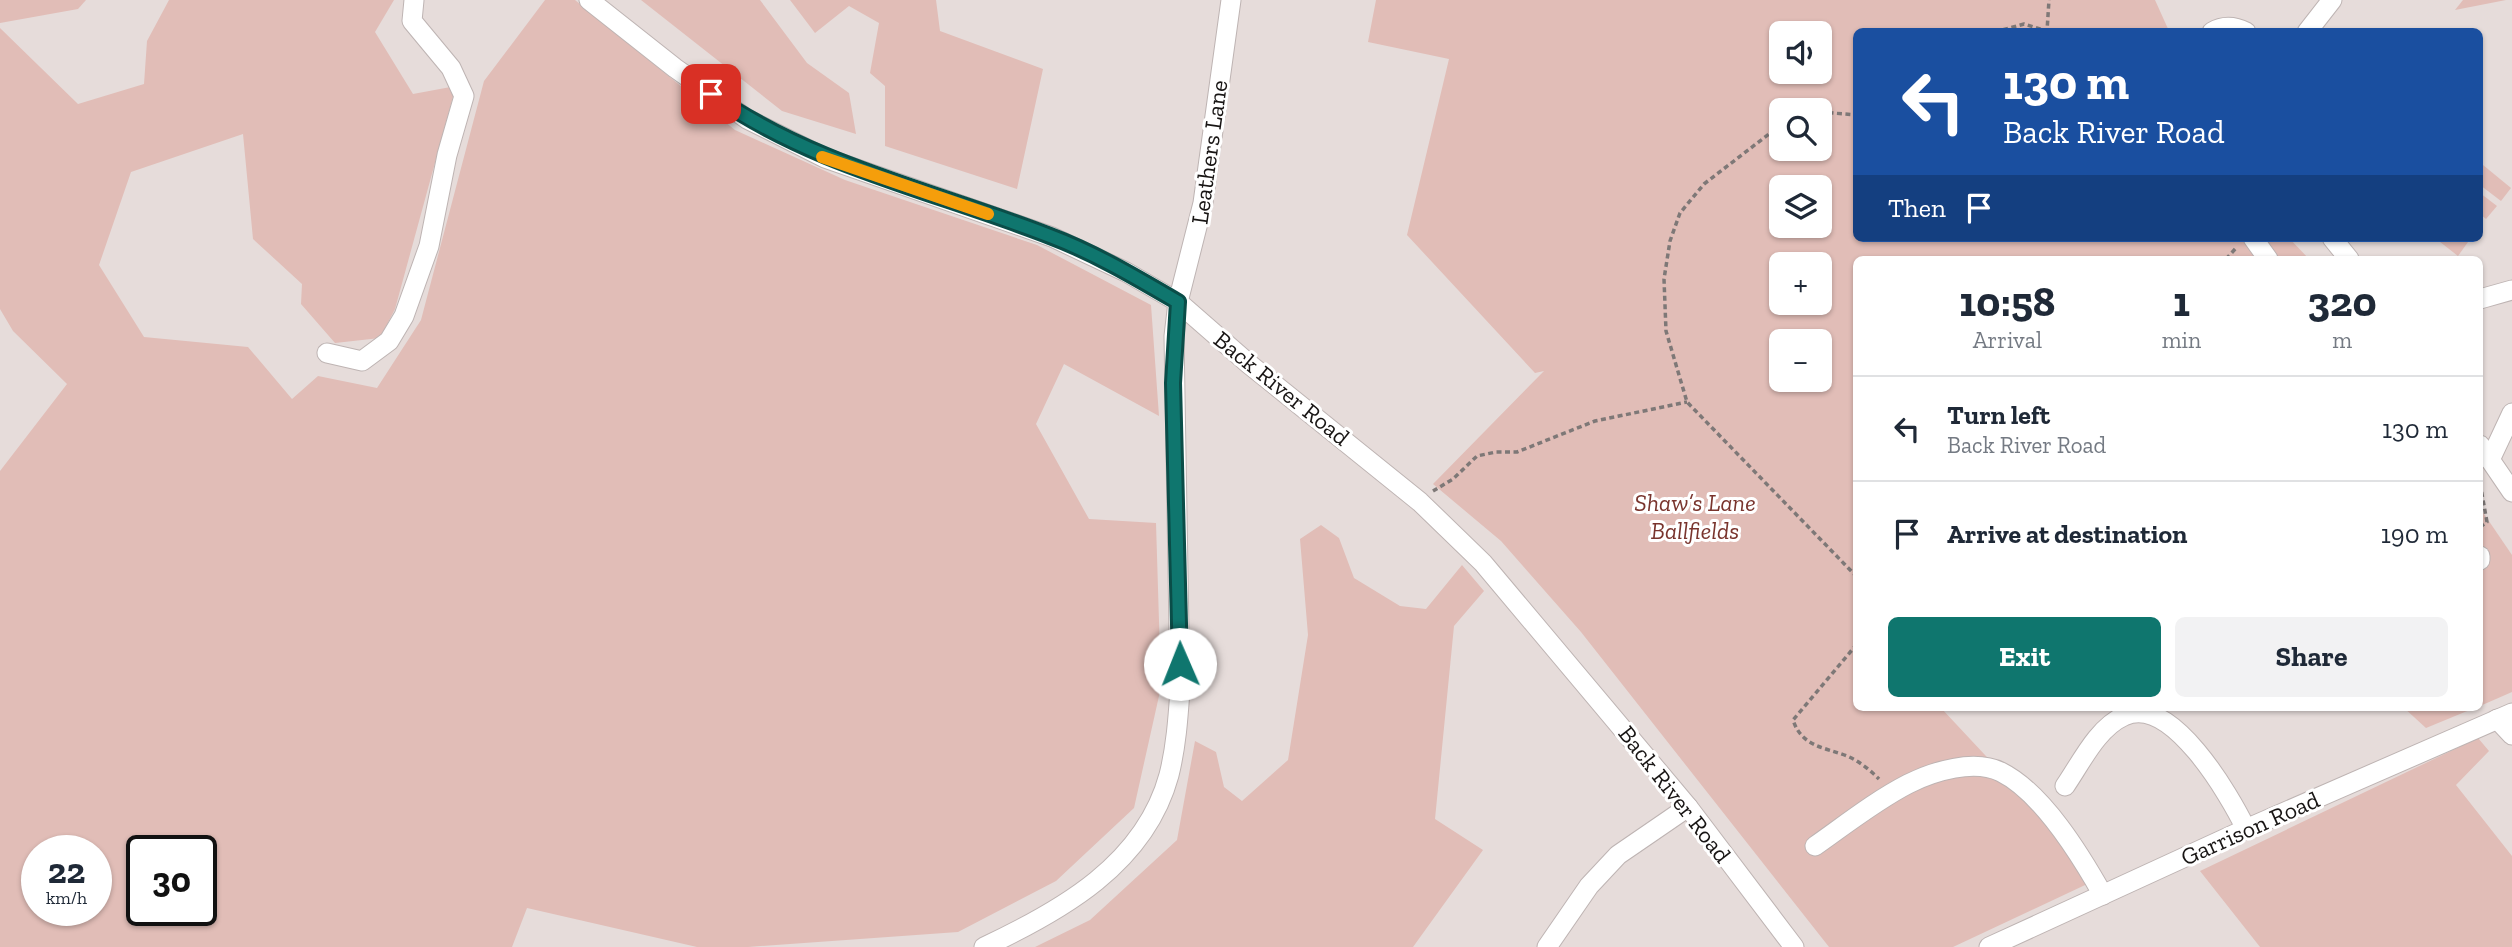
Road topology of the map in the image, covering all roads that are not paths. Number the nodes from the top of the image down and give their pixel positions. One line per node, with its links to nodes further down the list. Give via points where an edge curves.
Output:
1 (414, 0): 13 (street, via 412,21 451,68 464,96 429,246 404,316 389,341 362,361)
2 (589, 0): 12 (street, Back River Road, via 747,119 825,158 1052,237)
3 (1231, 0): 12 (street, Leathers Lane, via 1203,203)
4 (2332, 0): 7 (street)
5 (2219, 28): 6 (street)
6 (2238, 28)
7 (2310, 28)
8 (2335, 242): 9 (street)
9 (2347, 256)
10 (2512, 290): 11 (street)
11 (2483, 298)
12 (1178, 302): 20 (street, Back River Road, via 1452,532 1528,613); 24 (street, Leathers Lane, via 1173,383 1180,690 1168,777 1139,836 1094,884 1039,921)
13 (327, 353)
14 (2512, 413): 15 (street)
15 (2485, 453): 16 (street)
16 (2512, 492)
17 (2504, 716): 18 (street); 21 (street, Garrison Road)
18 (2512, 735)
19 (2065, 786): 21 (street, via 2111,724 2139,712 2168,725 2214,771)
20 (1688, 807): 25 (street, via 1618,855 1589,886); 26 (street, Back River Road)
21 (2246, 829): 23 (street, Garrison Road)
22 (1815, 846): 23 (street, via 1895,792 1932,774 1980,767 2002,772 2034,799 2065,835)
23 (2103, 895): 27 (street, Garrison Road)
24 (984, 947)
25 (1547, 947)
26 (1794, 947)
27 (1989, 947)

